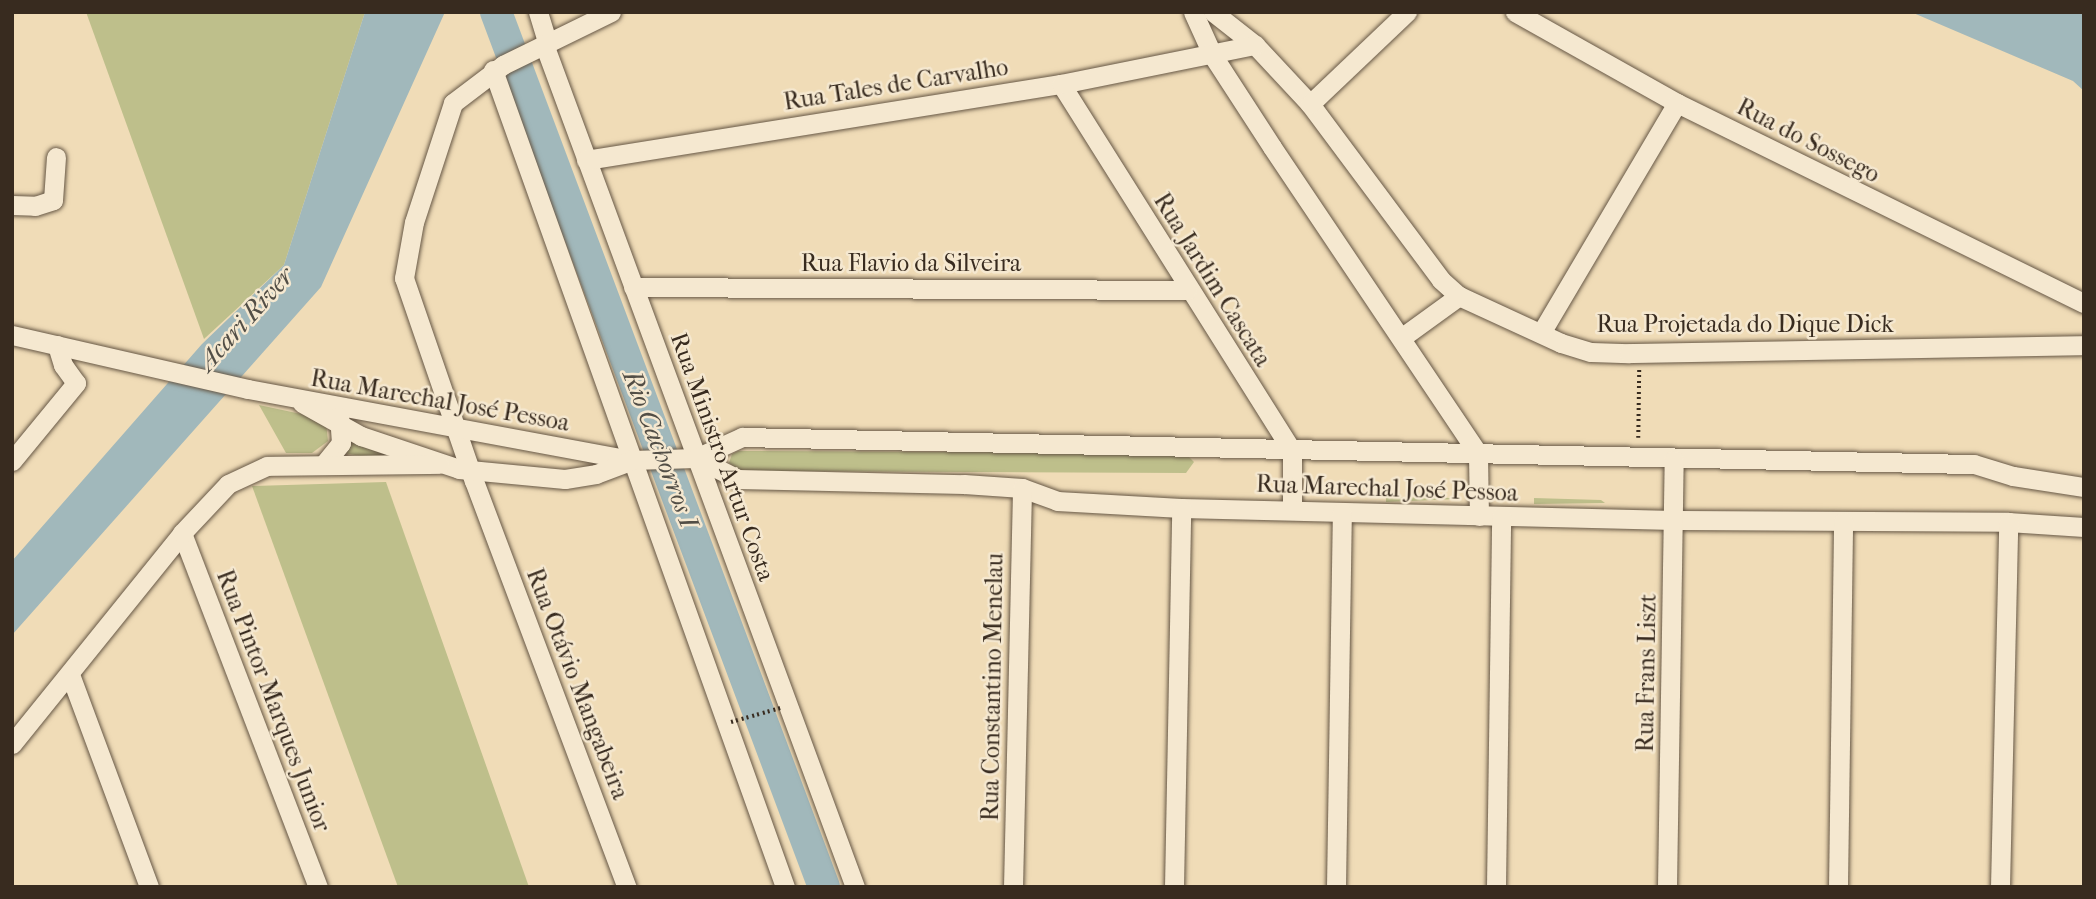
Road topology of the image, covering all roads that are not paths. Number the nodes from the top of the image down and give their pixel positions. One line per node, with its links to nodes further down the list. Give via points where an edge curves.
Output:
1 (538, 12): 8 (street)
2 (611, 12): 8 (street)
3 (1193, 12): 9 (street)
4 (1213, 12): 7 (street, Rua Projetada do Dique Dick)
5 (1407, 12): 13 (street)
6 (1515, 12): 12 (street, Rua do Sossego)
7 (1255, 45): 9 (street, Rua Tales de Carvalho); 13 (street, Rua Projetada do Dique Dick)
8 (539, 46): 10 (street, Rua Otávio Mangabeira); 15 (street, Rua Ministro Artur Costa)
9 (1213, 56): 11 (street, Rua Tales de Carvalho); 23 (street)
10 (498, 67): 29 (street, Rua Otávio Mangabeira, via 466,89 444,121 405,262 407,290); 33 (street)
11 (1061, 84): 15 (street, Rua Tales de Carvalho); 18 (street, Rua Jardim Cascata)
12 (1677, 103): 20 (street, Rua do Sossego); 21 (street)
13 (1310, 104): 19 (street, Rua Projetada do Dique Dick, via 1441,280)
14 (56, 157): 16 (street, via 53,200 36,206)
15 (586, 160): 17 (street, Rua Ministro Artur Costa)
16 (12, 205)
17 (634, 287): 18 (street, Rua Flavio da Silveira); 32 (street, Rua Ministro Artur Costa)
18 (1187, 290): 30 (street, Rua Jardim Cascata)
19 (1459, 296): 21 (street, Rua Projetada do Dique Dick); 23 (street)
20 (2084, 303)
21 (1541, 333): 25 (street, Rua Projetada do Dique Dick, via 1591,352)
22 (12, 335): 24 (street)
23 (1401, 338): 31 (street)
24 (57, 345): 26 (street); 35 (street, via 63,365 76,383)
25 (2084, 345)
26 (296, 399): 27 (street, Rua Marechal José Pessoa); 28 (street, Rua Marechal José Pessoa)
27 (347, 407): 28 (street); 29 (street, Rua Marechal José Pessoa)
28 (338, 425): 36 (street, via 340,449); 37 (street, Rua Marechal José Pessoa)
29 (455, 427): 33 (street, Rua Marechal José Pessoa); 38 (street, Rua Otávio Mangabeira)
30 (1292, 451): 31 (street, Rua Marechal José Pessoa); 32 (street, Rua Marechal José Pessoa, via 742,437); 44 (street)
31 (1478, 454): 34 (street, Rua Marechal José Pessoa); 46 (street)
32 (688, 458): 33 (street, Rua Marechal José Pessoa); 41 (street, Rua Marechal José Pessoa, via 738,479); 59 (street, Rua Ministro Artur Costa)
33 (642, 460): 39 (street, Rua Marechal José Pessoa, via 579,477); 58 (street)
34 (1674, 460): 40 (street, Rua Marechal José Pessoa, via 1974,464 2013,476); 48 (street, Rua Frans Liszt)
35 (12, 461)
36 (324, 464): 37 (street); 52 (street, via 267,466 247,472 228,484)
37 (439, 464): 38 (street, Rua Marechal José Pessoa)
38 (471, 471): 39 (street, Rua Marechal José Pessoa); 42 (street, Rua Otávio Mangabeira)
39 (498, 475): 42 (street)
40 (2084, 487)
41 (1022, 488): 43 (street, Rua Marechal José Pessoa, via 1058,501); 60 (street, Rua Constantino Menelau)
42 (481, 499): 57 (street, Rua Otávio Mangabeira)
43 (1181, 508): 44 (street, Rua Marechal José Pessoa); 61 (street)
44 (1292, 510): 45 (street, Rua Marechal José Pessoa)
45 (1342, 513): 46 (street, Rua Marechal José Pessoa); 62 (street)
46 (1479, 516): 47 (street, Rua Marechal José Pessoa)
47 (1501, 516): 48 (street, Rua Marechal José Pessoa); 63 (street)
48 (1674, 520): 49 (street, Rua Marechal José Pessoa); 64 (street, Rua Frans Liszt)
49 (1843, 522): 50 (street, Rua Marechal José Pessoa); 65 (street)
50 (2008, 522): 51 (street, Rua Marechal José Pessoa); 66 (street)
51 (2084, 527)
52 (182, 533): 53 (street); 56 (street, Rua Pintor Marques Junior)
53 (71, 677): 54 (street); 55 (street)
54 (12, 744)
55 (149, 887)
56 (318, 887)
57 (627, 887)
58 (786, 887)
59 (855, 887)
60 (1013, 887)
61 (1174, 887)
62 (1336, 887)
63 (1496, 887)
64 (1667, 887)
65 (1838, 887)
66 (2000, 887)

